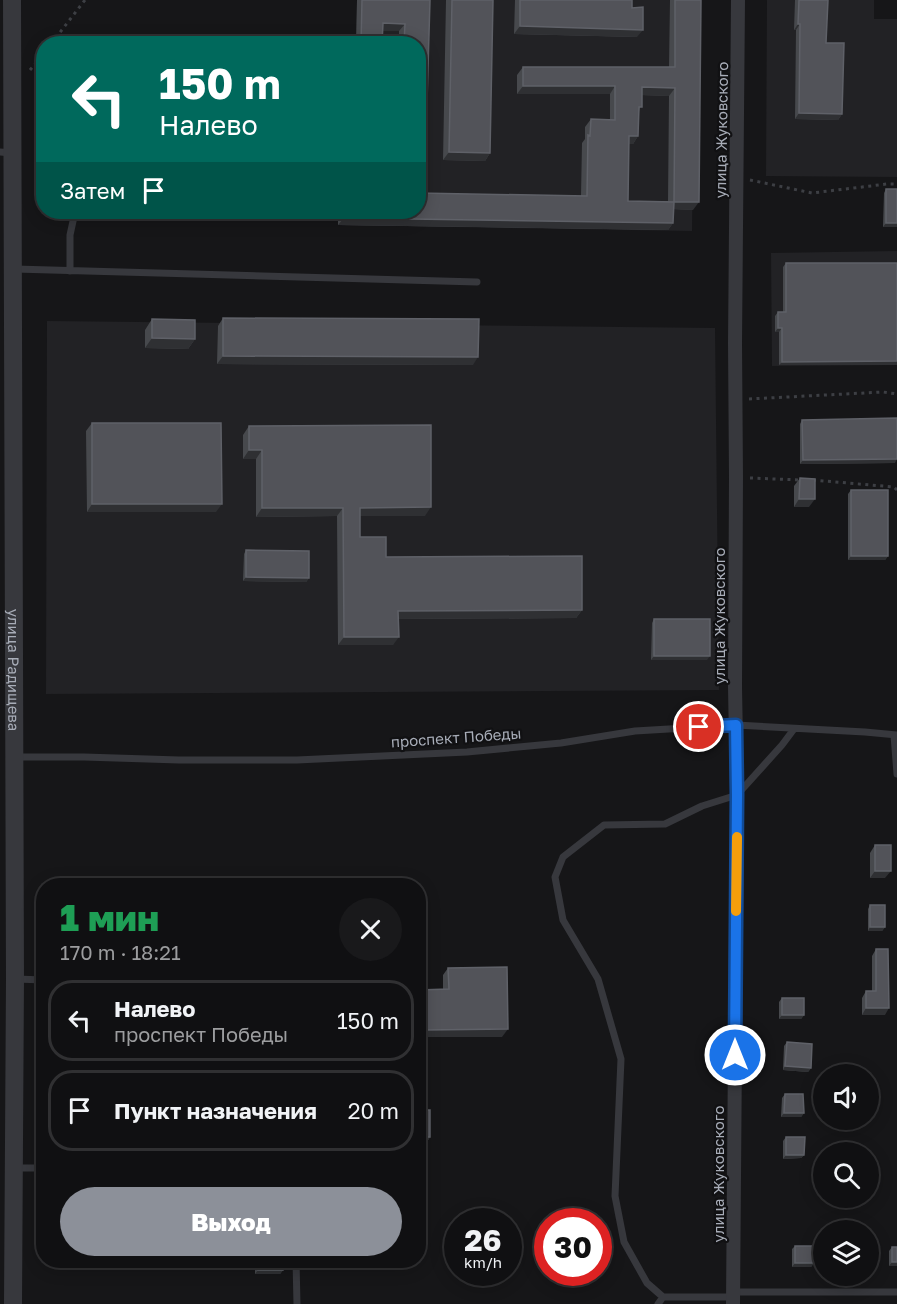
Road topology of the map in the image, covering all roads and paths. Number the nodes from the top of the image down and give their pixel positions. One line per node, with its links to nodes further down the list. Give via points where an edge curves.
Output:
1 (12, 0): 7 (street, улица Радищева)
2 (85, 0): 4 (path)
3 (738, 0): 8 (street, улица Жуковского)
4 (57, 36)
5 (36, 63): 6 (path)
6 (30, 70)
7 (6, 152): 11 (street, улица Радищева)
8 (736, 177): 9 (path, via 812,193); 15 (street, улица Жуковского)
9 (897, 184)
10 (73, 219): 12 (lane)
11 (12, 269): 12 (lane); 23 (street, улица Радищева)
12 (70, 271): 13 (lane)
13 (477, 282)
14 (897, 394): 15 (path)
15 (735, 400): 16 (street, улица Жуковского)
16 (736, 477): 17 (path); 20 (street, улица Жуковского)
17 (802, 480)
18 (813, 480): 19 (path)
19 (897, 490)
20 (736, 725): 21 (lane, проспект Победы); 23 (lane, проспект Победы, via 635,731 561,744 467,752 297,760); 25 (street, улица Жуковского)
21 (794, 729): 22 (lane, проспект Победы); 25 (lane)
22 (896, 735): 24 (lane)
23 (15, 757): 26 (street, улица Радищева)
24 (897, 774)
25 (737, 795): 32 (lane, via 665,824 604,825 563,857 555,877 563,920 597,980 621,1059 615,1196 624,1242 646,1283); 33 (street, улица Жуковского)
26 (15, 979): 27 (lane); 28 (street, улица Радищева)
27 (36, 980)
28 (13, 1168): 29 (lane); 34 (street, улица Радищева)
29 (36, 1168)
30 (297, 1268): 35 (lane)
31 (897, 1292): 33 (lane)
32 (663, 1297): 33 (lane); 36 (lane)
33 (733, 1297)
34 (13, 1304)
35 (297, 1304)
36 (658, 1304)

